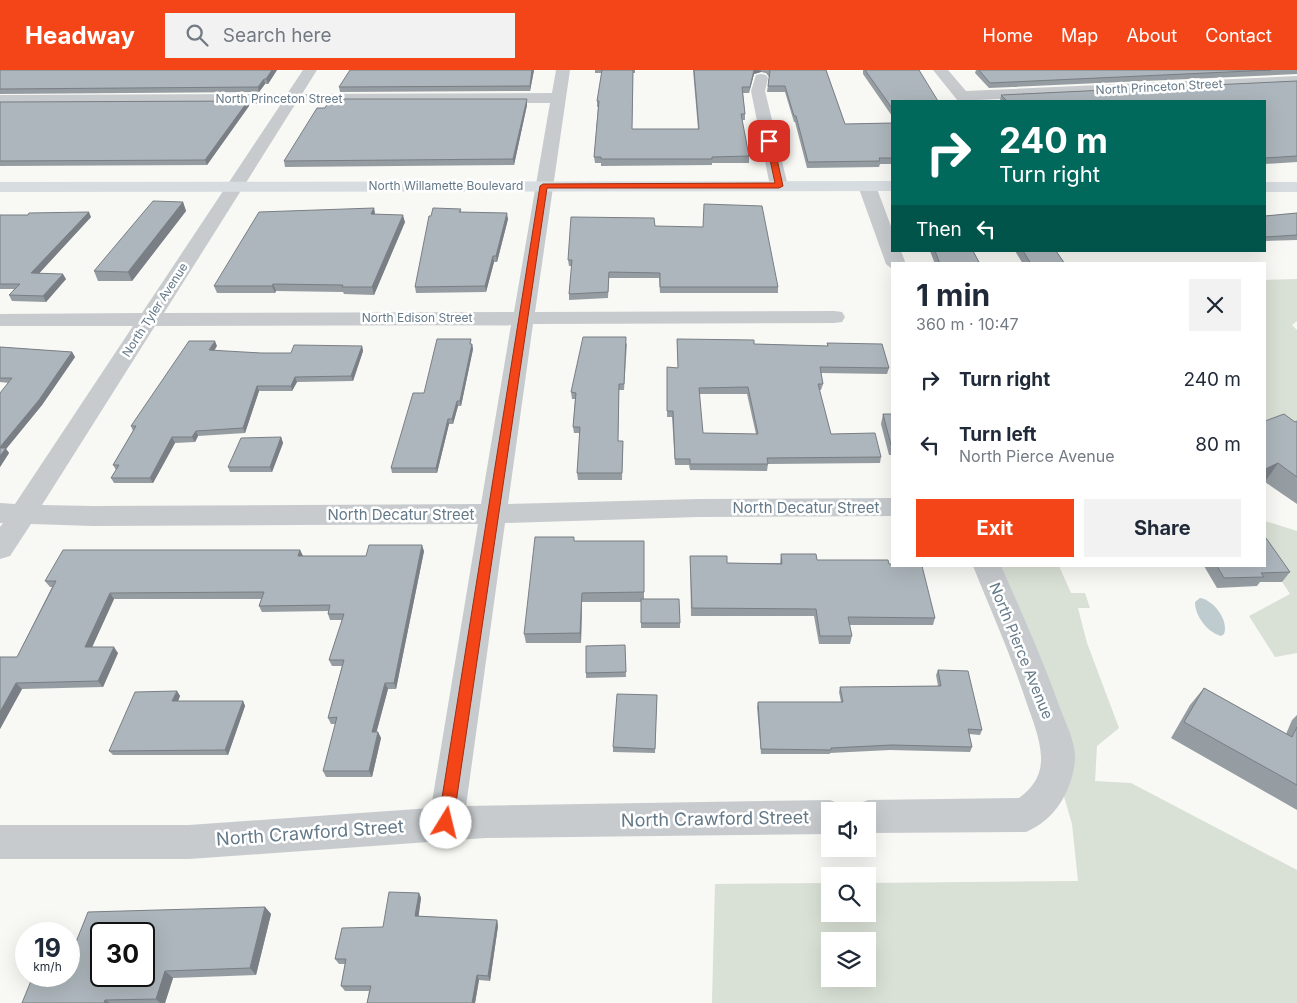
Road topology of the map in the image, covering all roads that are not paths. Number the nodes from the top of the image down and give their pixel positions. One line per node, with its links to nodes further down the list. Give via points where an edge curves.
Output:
1 (310, 70): 10 (street, North Tyler Avenue)
2 (563, 70): 8 (street)
3 (940, 70): 9 (street)
4 (1293, 70): 5 (street)
5 (1297, 72)
6 (761, 78): 13 (street, via 758,91)
7 (1297, 80): 9 (street, North Princeton Street)
8 (559, 98): 10 (street, North Princeton Street); 12 (street)
9 (964, 98)
10 (290, 99): 11 (street, North Princeton Street); 17 (street, North Tyler Avenue)
11 (0, 100)
12 (543, 186): 13 (main road, North Willamette Boulevard); 17 (main road, North Willamette Boulevard); 22 (street)
13 (779, 186): 14 (main road, North Willamette Boulevard)
14 (867, 186): 15 (main road, North Willamette Boulevard); 20 (street)
15 (891, 186)
16 (0, 187): 17 (main road, North Willamette Boulevard)
17 (235, 187): 24 (street, North Tyler Avenue)
18 (1266, 187): 19 (main road)
19 (1297, 187)
20 (891, 251)
21 (834, 317): 22 (street, North Edison Street)
22 (523, 318): 24 (street, North Edison Street); 27 (street)
23 (0, 320): 24 (street, North Edison Street)
24 (149, 320): 26 (street, North Tyler Avenue)
25 (891, 507): 27 (street, North Decatur Street)
26 (12, 513): 27 (street, North Decatur Street, via 93,516); 28 (street, North Tyler Avenue)
27 (494, 514): 32 (street)
28 (0, 549)
29 (987, 567): 31 (street, North Pierce Avenue, via 1030,667 1054,736 1058,758 1054,780 1044,800 1026,815)
30 (821, 817): 32 (street, North Crawford Street)
31 (876, 817)
32 (446, 823): 33 (street, North Crawford Street, via 189,842)
33 (0, 842)

